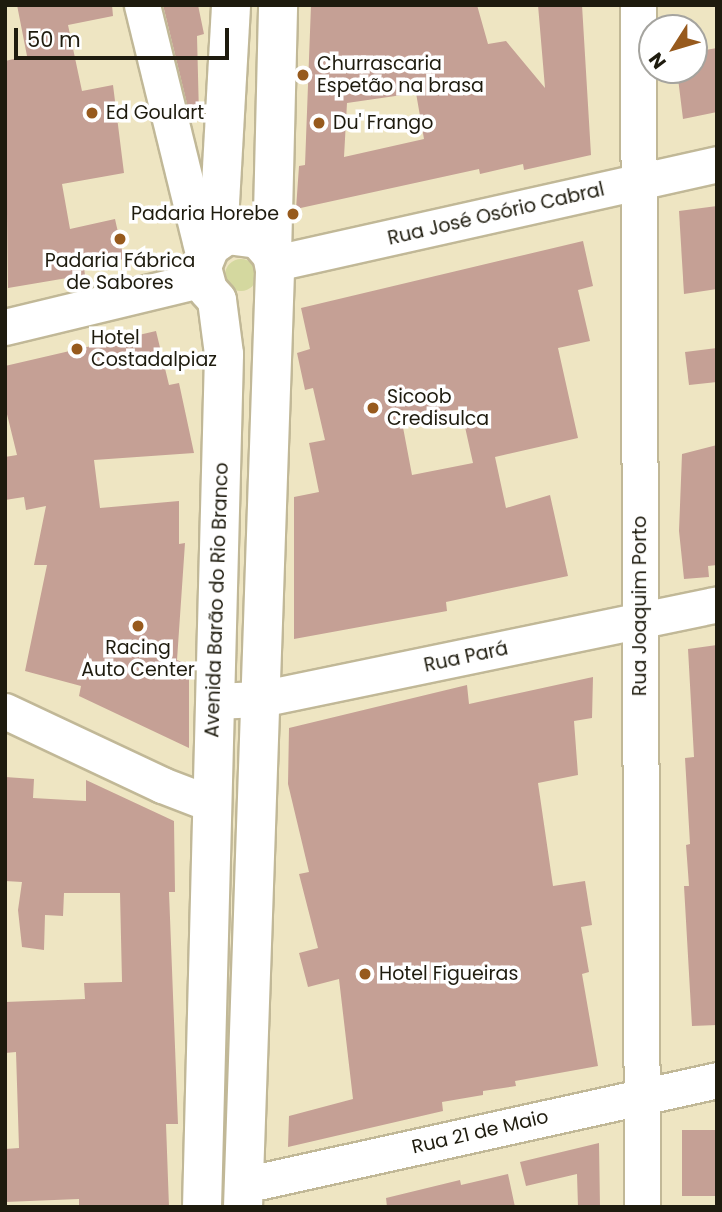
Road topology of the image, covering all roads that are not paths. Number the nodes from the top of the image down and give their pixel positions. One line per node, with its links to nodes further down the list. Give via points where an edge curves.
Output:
1 (142, 5): 8 (street)
2 (231, 5): 8 (main road, Avenida Barão do Rio Branco)
3 (278, 5): 7 (main road)
4 (638, 5): 6 (street, Rua Joaquim Porto)
5 (717, 164): 6 (street, Rua José Osório Cabral)
6 (638, 182): 7 (street, Rua José Osório Cabral); 11 (street, Rua Joaquim Porto)
7 (274, 265): 8 (main road, via 248,235); 8 (main road, via 267,293 253,304 234,307); 12 (main road)
8 (210, 269): 9 (street); 13 (main road, Avenida Barão do Rio Branco, via 225,354)
9 (5, 327)
10 (717, 604): 11 (street, Rua Pará)
11 (640, 621): 12 (street, Rua Pará); 17 (street, Rua Joaquim Porto)
12 (260, 699): 13 (street, Rua Pará); 18 (main road)
13 (214, 701): 15 (main road, Avenida Barão do Rio Branco)
14 (5, 711): 15 (street)
15 (209, 803): 19 (main road, Avenida Barão do Rio Branco)
16 (717, 1080): 17 (street, Rua 21 de Maio)
17 (642, 1096): 18 (street, Rua 21 de Maio); 20 (street, Rua Joaquim Porto)
18 (244, 1196)
19 (202, 1207)
20 (642, 1207)

